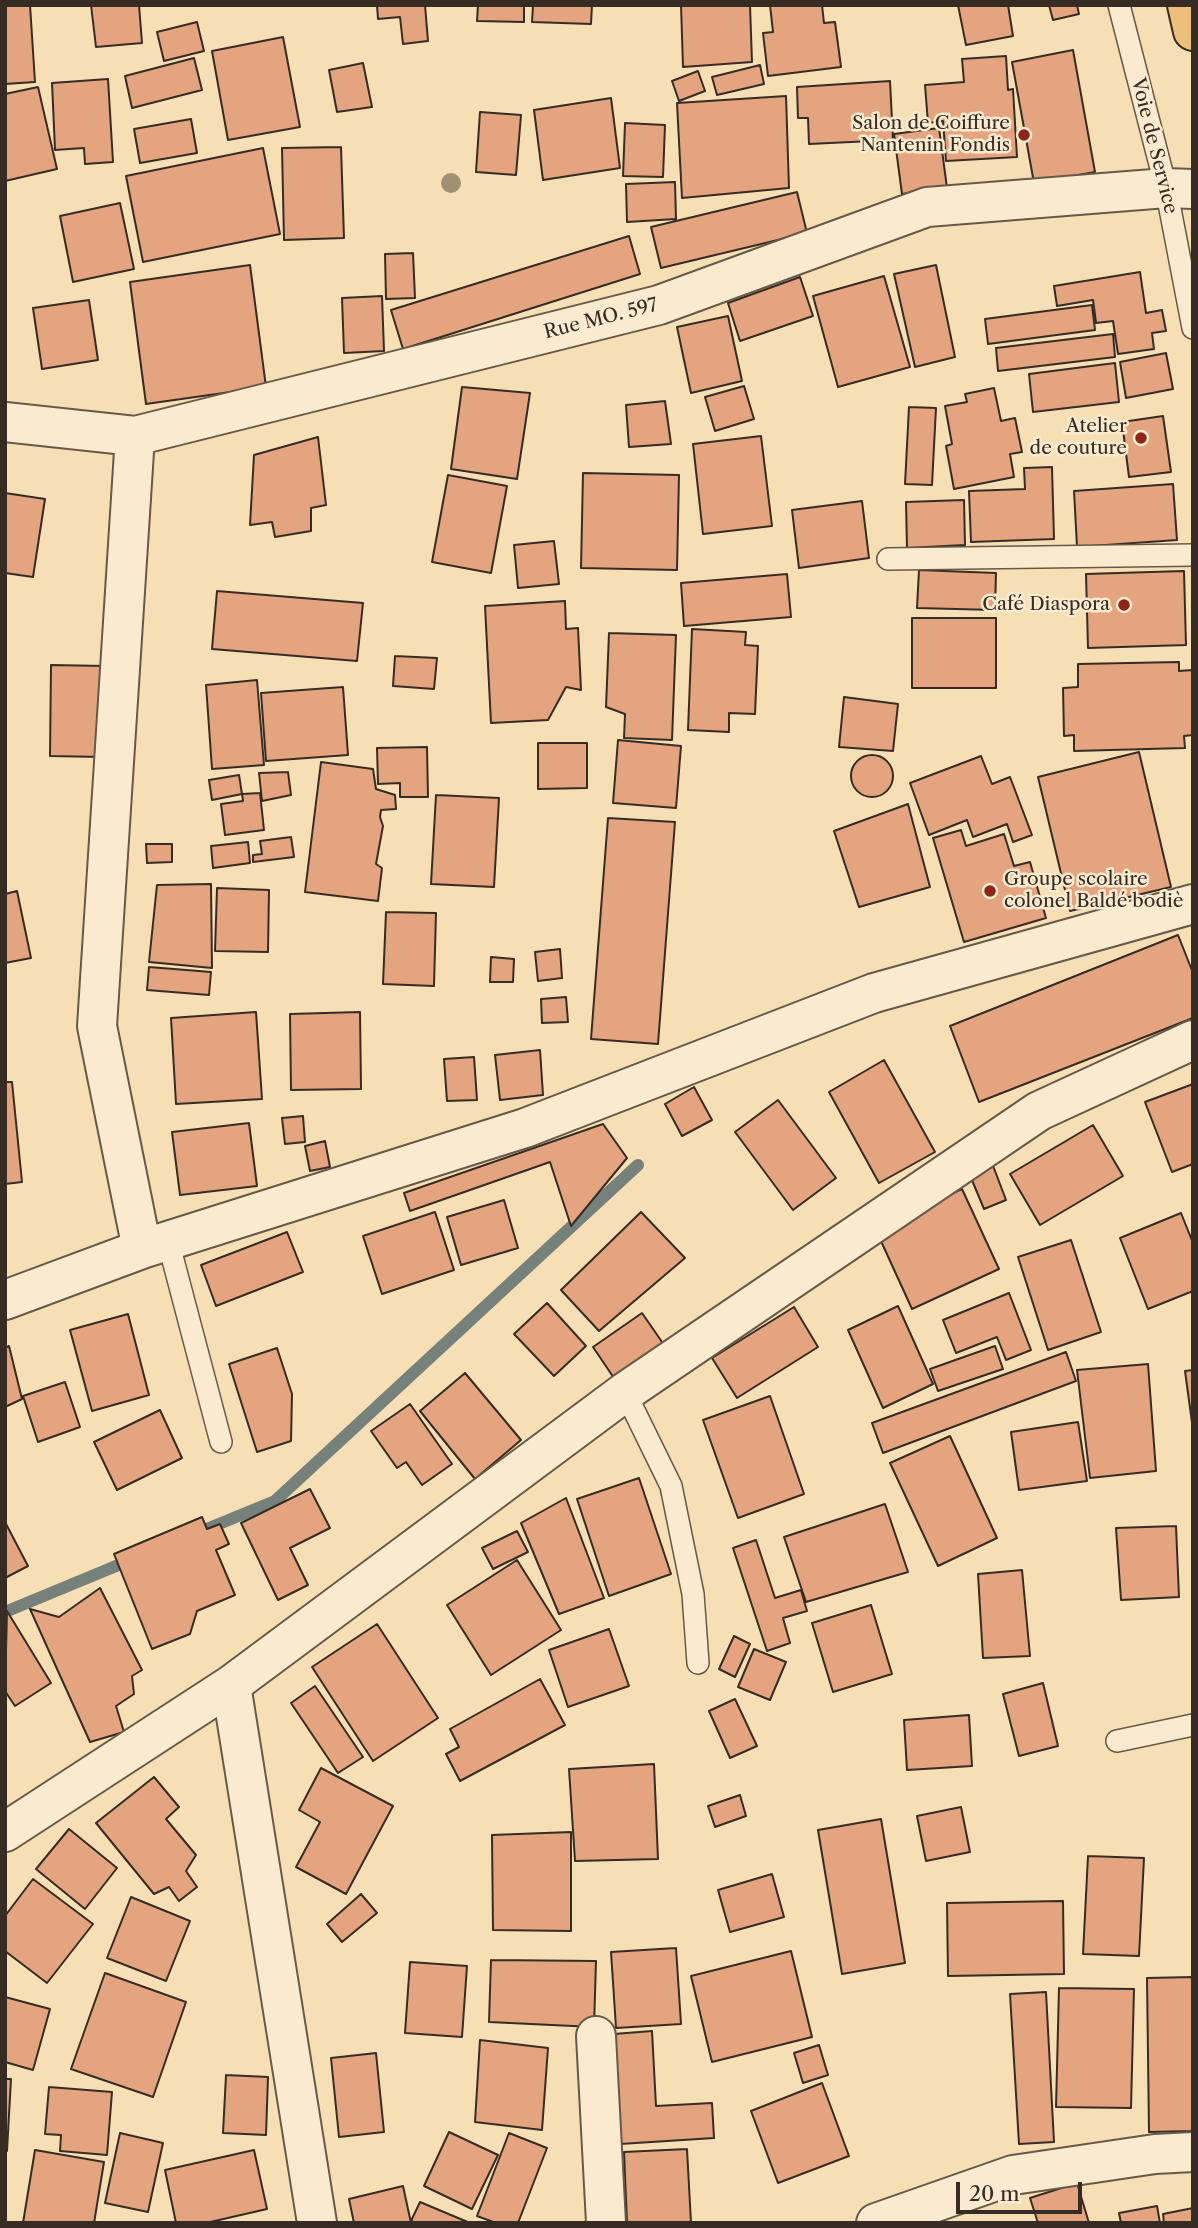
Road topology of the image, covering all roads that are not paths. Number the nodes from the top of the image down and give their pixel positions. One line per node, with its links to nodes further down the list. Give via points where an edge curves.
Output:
1 (1119, 5): 4 (lane, Voie de Service)
2 (1186, 5): 3 (highway)
3 (1193, 31)
4 (1179, 189): 5 (lane, Voie de Service); 7 (street, Rue MO. 597, via 927,206 659,305)
5 (1193, 328)
6 (5, 422): 7 (street, Rue MO. 597)
7 (135, 436): 12 (street, via 97,1026)
8 (1193, 555): 9 (lane)
9 (888, 559)
10 (1193, 905): 12 (street, via 874,993 525,1128)
11 (1193, 1040): 14 (street, via 1039,1111)
12 (155, 1245): 13 (street); 15 (lane)
13 (5, 1300)
14 (625, 1392): 16 (lane, via 671,1486 693,1594); 17 (street)
15 (221, 1442)
16 (698, 1663)
17 (231, 1685): 20 (street); 23 (street)
18 (1193, 1725): 19 (lane)
19 (1117, 1741)
20 (5, 1832)
21 (596, 2036): 24 (street)
22 (1193, 2152): 25 (street, via 1013,2175)
23 (317, 2223)
24 (606, 2223)
25 (876, 2223)

